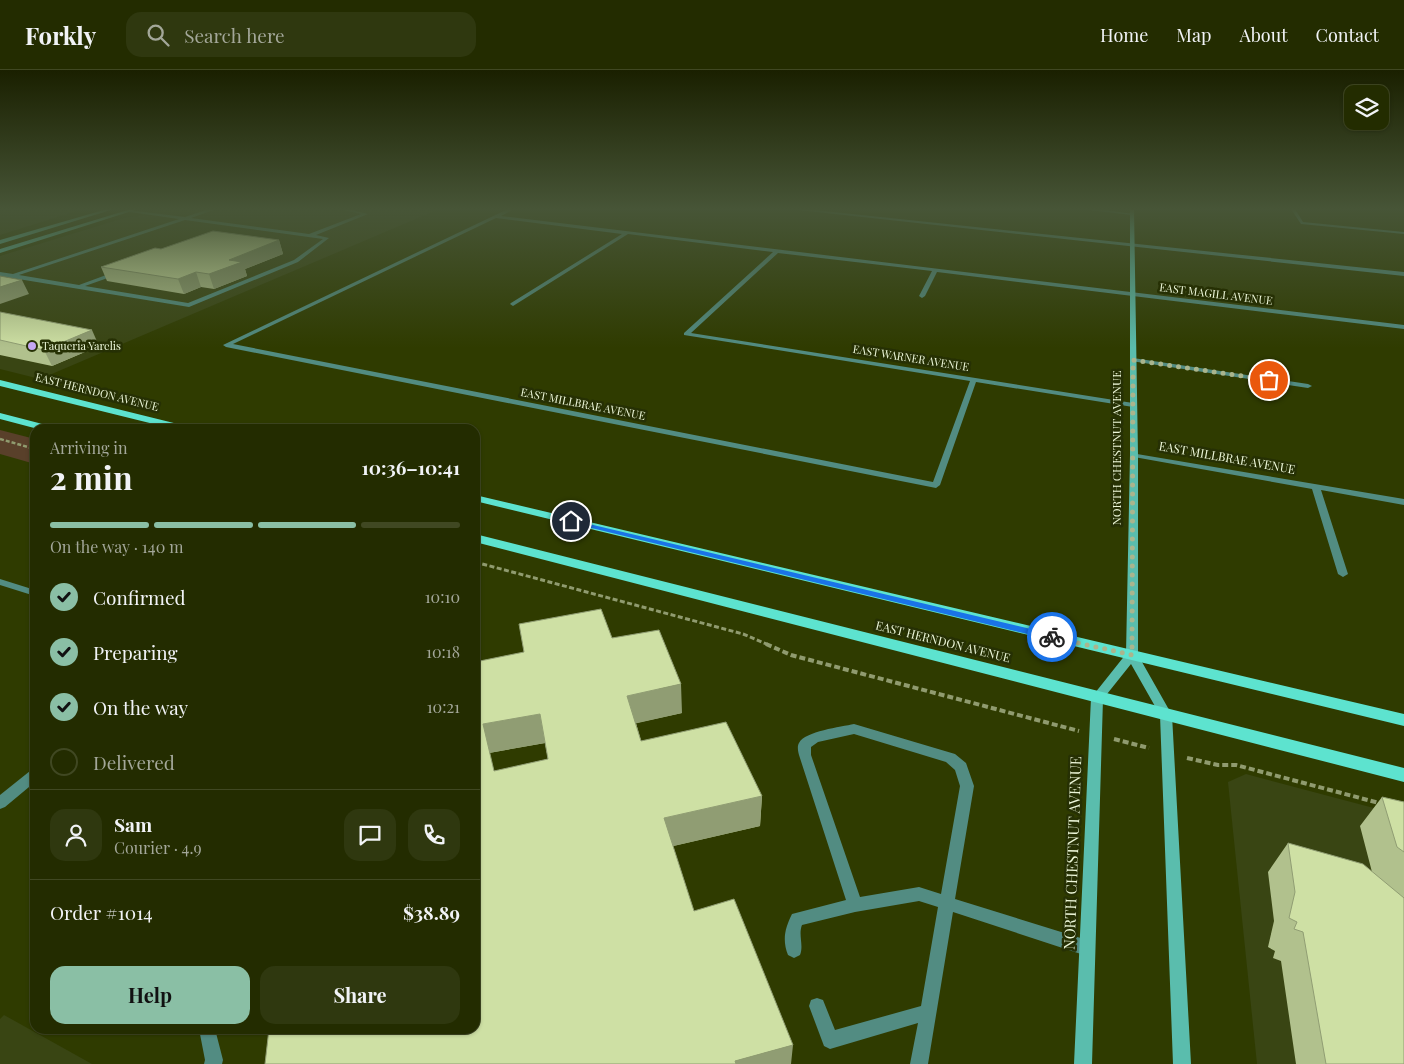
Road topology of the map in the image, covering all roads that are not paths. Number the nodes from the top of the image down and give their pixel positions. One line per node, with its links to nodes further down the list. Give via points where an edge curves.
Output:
1 (74, 255): 13 (street)
2 (304, 255): 14 (street, via 188,305)
3 (416, 255): 20 (street, EAST MILLBRAE AVENUE, via 226,346 936,484)
4 (591, 255): 17 (street)
5 (772, 255): 20 (street, EAST WARNER AVENUE, via 686,334)
6 (814, 255): 9 (street, EAST MAGILL AVENUE)
7 (1132, 255): 15 (street, NORTH CHESTNUT AVENUE)
8 (1229, 255): 12 (street)
9 (936, 270): 15 (street, EAST MAGILL AVENUE); 16 (street)
10 (122, 271): 14 (street)
11 (0, 274): 13 (street)
12 (1404, 274)
13 (11, 276): 14 (street)
14 (78, 287)
15 (1132, 294): 18 (street, EAST MAGILL AVENUE); 19 (street, NORTH CHESTNUT AVENUE)
16 (922, 296)
17 (513, 304)
18 (1404, 327)
19 (1133, 360): 22 (street, NORTH CHESTNUT AVENUE); 23 (street, NORTH CHESTNUT AVENUE)
20 (974, 379): 23 (street, EAST WARNER AVENUE)
21 (0, 383): 26 (main road, EAST HERNDON AVENUE)
22 (1308, 386)
23 (1133, 405): 27 (street, NORTH CHESTNUT AVENUE)
24 (0, 416): 25 (main road)
25 (31, 424)
26 (167, 424)
27 (1134, 455): 28 (street, EAST MILLBRAE AVENUE); 35 (street, NORTH CHESTNUT AVENUE)
28 (1316, 486): 30 (street, EAST MILLBRAE AVENUE); 32 (street)
29 (480, 499): 35 (main road)
30 (1404, 502)
31 (480, 539): 36 (main road, EAST HERNDON AVENUE)
32 (1343, 574)
33 (0, 582): 34 (street)
34 (30, 592)
35 (1132, 655): 36 (street); 37 (street); 38 (main road)
36 (1097, 698): 37 (main road, EAST HERNDON AVENUE); 44 (street, NORTH CHESTNUT AVENUE)
37 (1166, 715): 39 (main road, EAST HERNDON AVENUE); 52 (street)
38 (1404, 720)
39 (1404, 775)
40 (30, 780): 41 (street)
41 (0, 803)
42 (947, 902): 43 (street, via 919,894); 43 (street, via 967,786 961,767 950,758 854,729 814,738 804,745); 44 (street); 47 (street)
43 (855, 905): 45 (street, via 797,920 792,930)
44 (1087, 948): 51 (street, NORTH CHESTNUT AVENUE)
45 (794, 950)
46 (817, 1006): 47 (street, via 830,1040)
47 (928, 1012): 50 (street)
48 (208, 1034): 49 (street)
49 (213, 1064)
50 (919, 1064)
51 (1083, 1064)
52 (1182, 1064)

